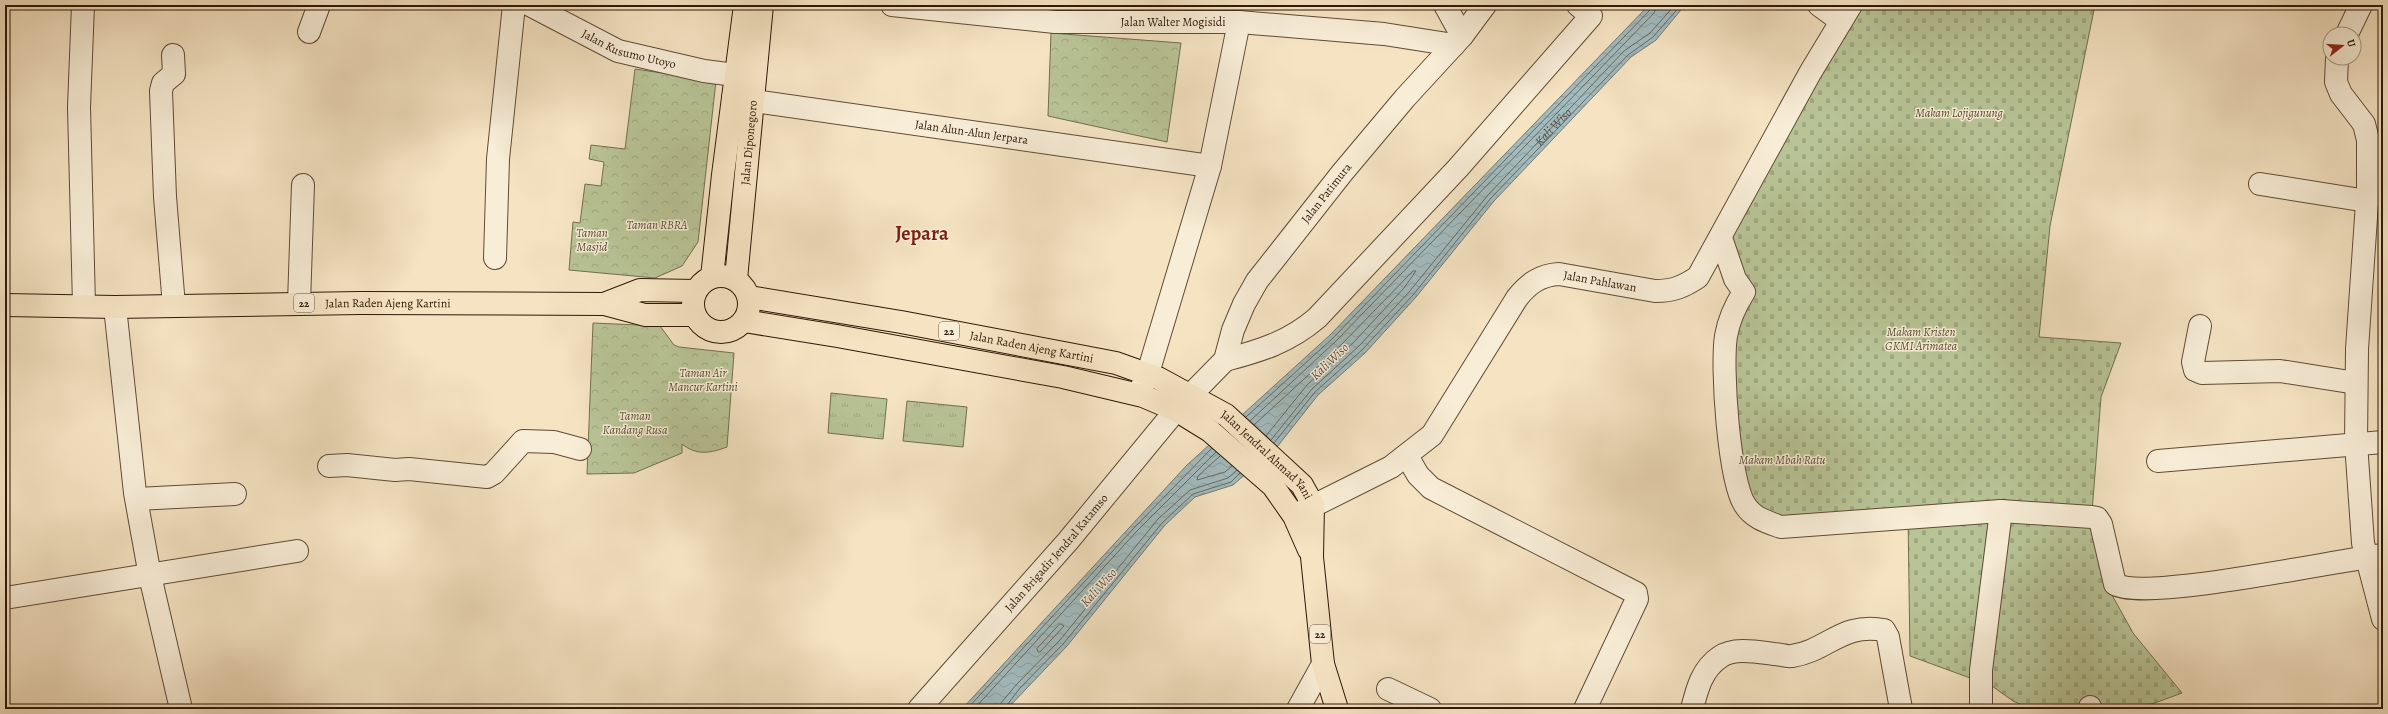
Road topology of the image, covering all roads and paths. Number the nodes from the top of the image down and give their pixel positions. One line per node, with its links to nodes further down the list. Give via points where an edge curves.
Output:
1 (83, 5): 34 (street, via 79,107)
2 (319, 5): 16 (street)
3 (514, 5): 27 (street, via 498,159)
4 (530, 5): 20 (street, Jalan Kusumo Utoyo, via 618,51 704,71)
5 (745, 5): 20 (main road, Jalan Diponegoro)
6 (762, 5): 21 (main road, Jalan Diponegoro)
7 (892, 5): 14 (street, Jalan Walter Mogisidi, via 1055,22)
8 (1444, 5): 17 (street)
9 (1485, 5): 17 (street, Jalan Patimura)
10 (1819, 5): 13 (street)
11 (2361, 5): 15 (street)
12 (1585, 10): 40 (street, via 1458,168 1317,318 1279,344)
13 (1846, 13): 26 (street, Jalan Pahlawan, via 1810,72)
14 (1239, 22): 17 (street, Jalan Walter Mogisidi); 22 (street)
15 (2352, 26)
16 (309, 32)
17 (1458, 41): 40 (street, Jalan Patimura, via 1390,116 1257,281 1233,330)
18 (173, 55): 35 (street, via 174,74 163,83 161,90)
19 (2337, 66): 25 (street, via 2336,82 2341,94 2364,124)
20 (735, 75): 21 (main road, Jalan Diponegoro)
21 (742, 99): 22 (street, Jalan Alun-Alun Jerpara); 28 (main road, Jalan Diponegoro); 29 (main road, Jalan Diponegoro)
22 (1210, 166): 41 (street)
23 (2260, 184): 25 (street)
24 (303, 185): 31 (street)
25 (2373, 192): 42 (street)
26 (1721, 238): 49 (street, Jalan Pahlawan, via 1698,277 1684,287 1671,291 1655,291 1559,274 1543,276 1525,287 1432,435); 56 (street, via 1735,279 1744,292 1730,319 1726,337 1724,379 1734,477 1746,507 1762,521 1781,527)
27 (495, 258)
28 (736, 280): 29 (main road, 22, via 720,275); 30 (main road, via 744,287)
29 (704, 284): 33 (main road, Jalan Raden Ajeng Kartini / 22, via 640,290); 37 (main road, via 693,303)
30 (749, 297): 38 (main road, via 749,310); 41 (main road, Jalan Raden Ajeng Kartini / 22, via 1093,357)
31 (298, 303): 33 (main road, Jalan Raden Ajeng Kartini / 22); 35 (main road, Jalan Raden Ajeng Kartini / 22)
32 (5, 304): 34 (main road, Jalan Raden Ajeng Kartini / 22)
33 (604, 304): 37 (main road, Jalan Raden Ajeng Kartini / 22, via 645,315)
34 (84, 305): 36 (main road, Jalan Raden Ajeng Kartini / 22)
35 (174, 306): 36 (main road, Jalan Raden Ajeng Kartini / 22)
36 (115, 307): 54 (street)
37 (695, 315): 38 (main road, via 706,328 722,333 738,327)
38 (744, 321): 43 (main road, Jalan Raden Ajeng Kartini / 22, via 1064,377)
39 (2200, 326): 42 (street, via 2193,362 2194,368 2199,372 2218,374 2280,371)
40 (1225, 360): 44 (street, Jalan Patimura)
41 (1148, 373): 43 (street); 44 (main road, Jalan Raden Ajeng Kartini / 22)
42 (2356, 383): 47 (street)
43 (1138, 394): 45 (main road, Jalan Raden Ajeng Kartini / 22)
44 (1192, 395): 45 (street, Jalan Brigadir Jendral Katamso); 52 (main road, Jalan Jendral Ahmad Yani / 22, via 1226,415)
45 (1176, 410): 52 (main road, Jalan Jendral Ahmad Yani / 22); 67 (street, Jalan Brigadir Jendral Katamso, via 1068,541)
46 (2383, 442): 47 (street)
47 (2356, 443): 50 (street); 59 (street, via 2358,492)
48 (580, 449): 51 (street, via 554,442 523,441 494,473 487,477 409,469)
49 (1407, 456): 55 (street, Jalan Pahlawan, via 1391,467); 71 (street, via 1418,475 1431,488 1636,593 1637,599)
50 (2158, 461)
51 (329, 466)
52 (1280, 479): 55 (main road, Jalan Jendral Ahmad Yani / 22, via 1302,485); 57 (main road, Jalan Jendral Ahmad Yani / 22)
53 (235, 494): 54 (street)
54 (137, 499): 61 (street)
55 (1313, 505): 57 (street, Jalan Pahlawan); 60 (main road, Jalan Jendral Ahmad Yani / 22)
56 (2001, 511): 59 (street, via 2097,518 2112,578 2115,584 2127,588 2181,587); 74 (street, via 1981,670)
57 (1294, 516): 60 (main road, Jalan Jendral Ahmad Yani / 22)
58 (297, 552): 61 (street)
59 (2374, 556): 63 (street)
60 (1312, 557): 64 (main road, Jalan Jendral Ahmad Yani / 22)
61 (150, 576): 62 (street); 66 (street)
62 (5, 598)
63 (2383, 619)
64 (1323, 664): 68 (street); 69 (main road, Jalan Jendral Ahmad Yani / 22)
65 (1388, 689): 70 (street)
66 (181, 709)
67 (919, 709)
68 (1298, 709)
69 (1338, 709)
70 (1430, 709)
71 (1584, 709)
72 (1692, 709): 73 (street, via 1696,692 1708,666 1721,656 1738,652 1790,657 1803,654 1852,630 1879,629 1884,630 1888,637)
73 (1901, 709)
74 (1981, 709)

